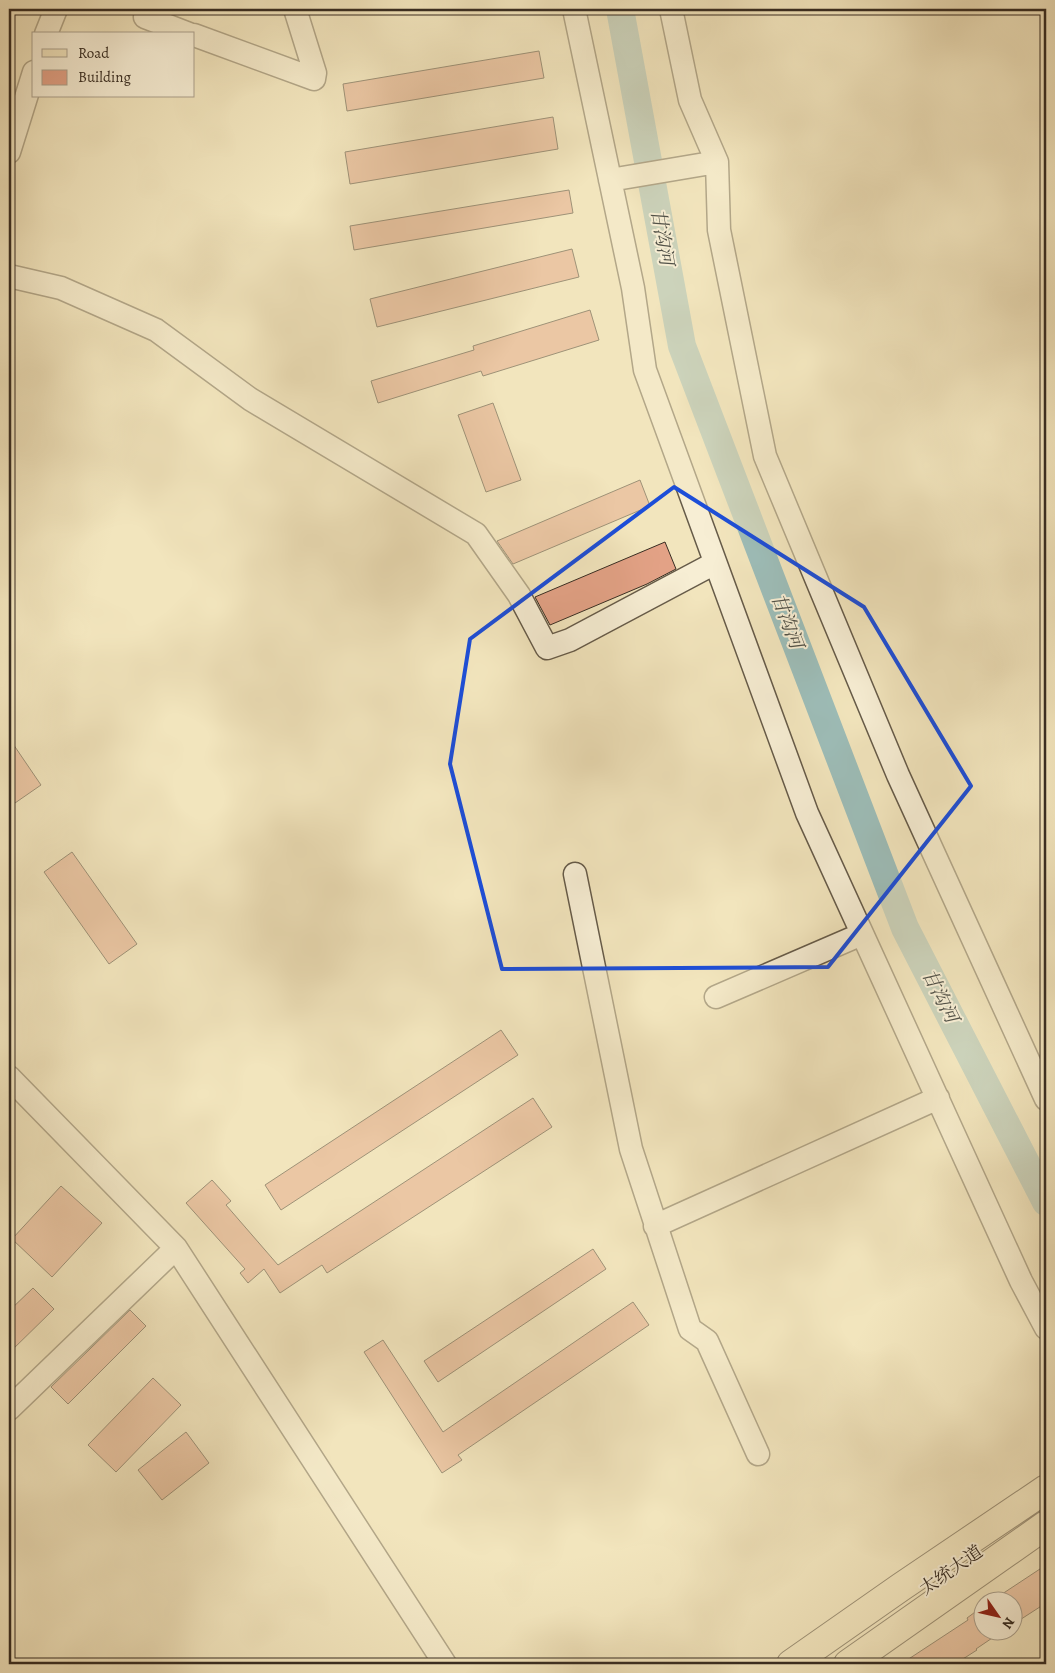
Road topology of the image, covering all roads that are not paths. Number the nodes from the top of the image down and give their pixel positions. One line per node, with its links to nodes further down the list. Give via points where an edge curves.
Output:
1 (56, 9): 6 (street)
2 (295, 9): 8 (street, via 314,79)
3 (574, 9): 12 (street)
4 (671, 9): 11 (street, via 690,100)
5 (145, 18): 7 (street)
6 (47, 32)
7 (184, 32)
8 (195, 35)
9 (32, 78): 10 (street)
10 (9, 152)
11 (718, 162): 12 (street); 20 (street, via 719,230 765,456 898,775)
12 (621, 178): 14 (street, via 645,370)
13 (9, 276): 14 (street, via 61,288 156,330 250,399 476,534 519,595 548,648 570,640)
14 (715, 563): 16 (street, via 807,813)
15 (575, 874): 21 (street, via 630,1149)
16 (862, 934): 17 (street); 19 (street)
17 (716, 997)
18 (9, 1077): 22 (street)
19 (938, 1098): 21 (street); 23 (street, via 1021,1281)
20 (1046, 1099)
21 (655, 1226): 25 (street, via 690,1329 707,1341)
22 (176, 1248): 24 (street); 31 (street)
23 (1046, 1328)
24 (9, 1409)
25 (758, 1454)
26 (1046, 1489): 32 (main road)
27 (1046, 1503): 30 (main road, 太统大道)
28 (1046, 1525): 30 (main road, 太统大道)
29 (1046, 1542): 30 (main road)
30 (861, 1655): 33 (main road)
31 (445, 1664)
32 (791, 1664)
33 (816, 1664)

